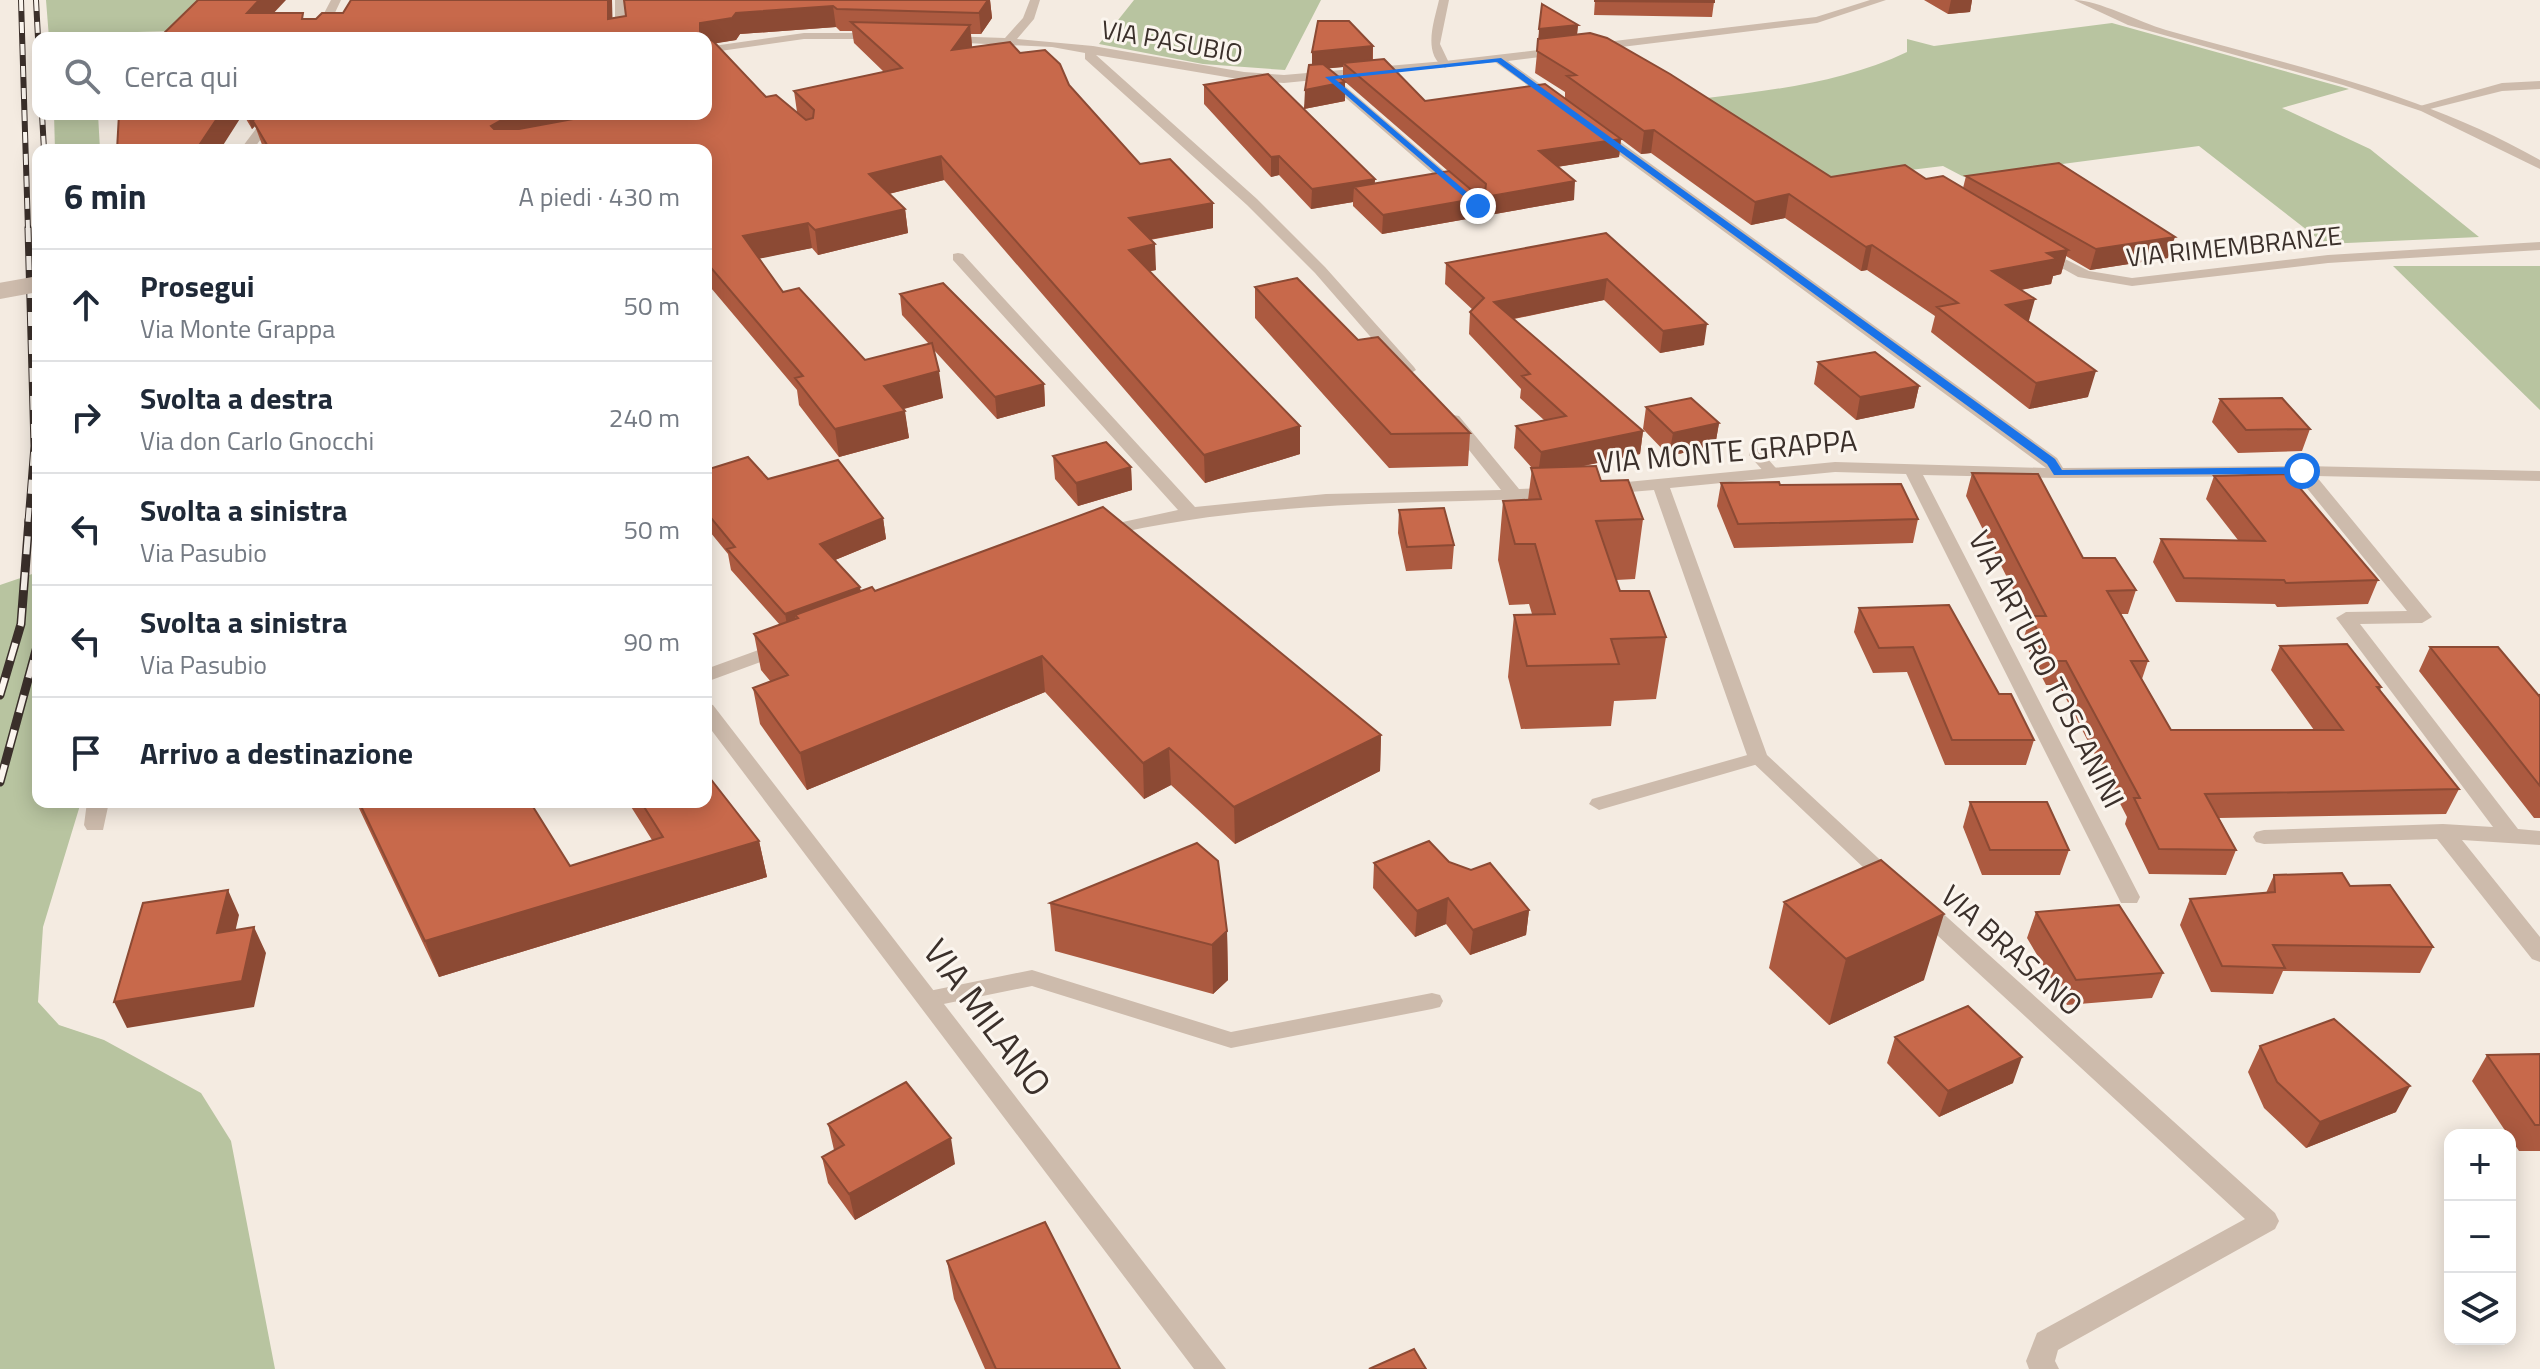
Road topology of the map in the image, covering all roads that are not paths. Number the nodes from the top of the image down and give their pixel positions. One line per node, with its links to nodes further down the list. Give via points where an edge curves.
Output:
1 (336, 0): 7 (street)
2 (620, 0): 8 (street)
3 (1035, 0): 11 (street, via 1028,19)
4 (1444, 0): 19 (lane, via 1435,44)
5 (1881, 0): 12 (street, VIA PASUBIO, via 1817,20)
6 (2079, 0): 22 (street, via 2149,28)
7 (320, 32)
8 (621, 32)
9 (897, 37): 13 (street, via 804,36)
10 (928, 38): 11 (street, VIA PASUBIO)
11 (1008, 42): 14 (street, VIA PASUBIO)
12 (1589, 48): 16 (lane); 18 (street, VIA PASUBIO)
13 (712, 49)
14 (1093, 49): 20 (street, VIA PASUBIO, via 1244,76); 34 (street, via 1089,57 1252,202)
15 (712, 51): 17 (street)
16 (1615, 56)
17 (722, 58)
18 (1498, 59): 19 (street, VIA PASUBIO); 40 (street, via 2051,462)
19 (1445, 65): 20 (street, VIA PASUBIO)
20 (1328, 77): 28 (lane)
21 (2540, 85): 22 (street, via 2502,87)
22 (2426, 106): 27 (street, via 2480,129)
23 (268, 120): 25 (street)
24 (285, 131): 25 (street)
25 (256, 136): 26 (street)
26 (250, 144)
27 (2540, 165)
28 (1467, 196)
29 (2540, 246): 30 (street, VIA RIMEMBRANZE, via 2328,259 2132,282 2099,281)
30 (2032, 247)
31 (958, 257): 44 (street)
32 (32, 285): 33 (street, bridge)
33 (0, 291)
34 (1415, 377)
35 (1446, 413): 43 (street)
36 (1754, 452): 38 (lane)
37 (1912, 469): 38 (street, VIA MONTE GRAPPA); 40 (street, VIA MONTE GRAPPA); 57 (street, VIA ARTURO TOSCANINI)
38 (1770, 470): 42 (street, VIA MONTE GRAPPA)
39 (2302, 471): 40 (street, VIA MONTE GRAPPA); 41 (street, VIA MONTE GRAPPA); 54 (street, via 2422,617 2346,618)
40 (2058, 473)
41 (2540, 476)
42 (1660, 483): 43 (street, VIA MONTE GRAPPA); 49 (street, VIA BRASANO)
43 (1515, 495): 44 (street, VIA MONTE GRAPPA, via 1285,503)
44 (1191, 513): 45 (street, VIA MONTE GRAPPA)
45 (1083, 537)
46 (793, 644): 47 (street)
47 (712, 674)
48 (712, 717): 59 (street, VIA MILANO)
49 (1758, 758): 50 (lane); 62 (street, VIA BRASANO, via 2265,1221 2047,1342 2040,1361)
50 (1599, 804)
51 (97, 808): 52 (street)
52 (95, 825)
53 (2443, 831): 54 (street); 55 (street); 58 (street)
54 (2510, 834): 56 (street)
55 (2264, 837)
56 (2540, 838)
57 (2129, 897)
58 (2540, 953)
59 (929, 999): 60 (lane, via 1032,978 1231,1040); 61 (street, VIA MILANO)
60 (1432, 1001)
61 (1211, 1369)
62 (2044, 1369)

